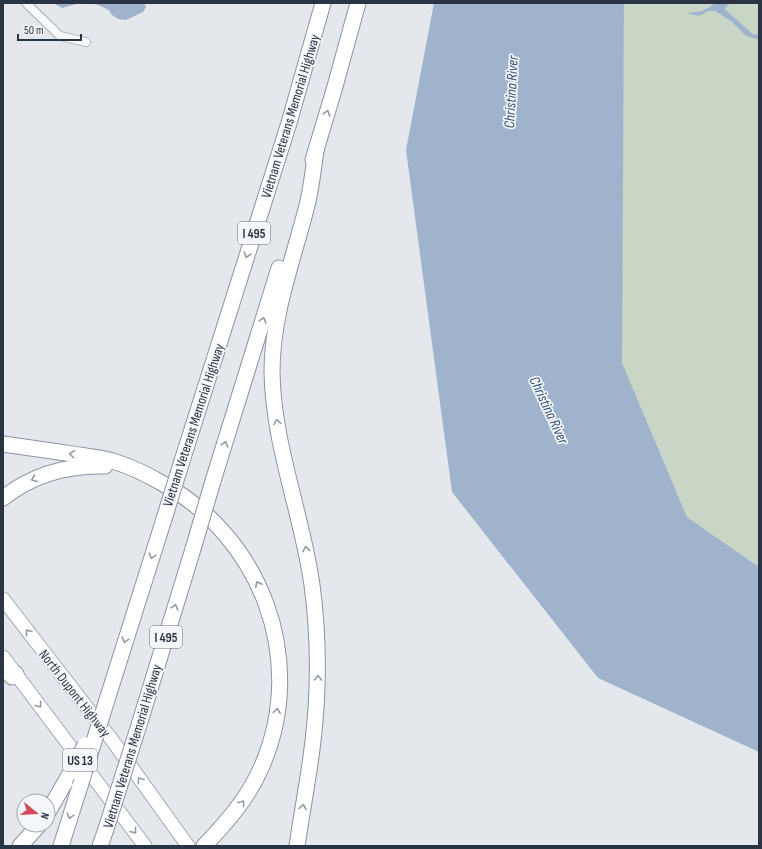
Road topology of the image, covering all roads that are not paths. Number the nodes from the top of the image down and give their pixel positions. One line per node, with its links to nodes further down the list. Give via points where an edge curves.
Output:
1 (26, 3): 4 (street, via 60,36)
2 (324, 3): 12 (highway, Vietnam Veterans Memorial Highway / I 495, one-way to 12, bridge, via 289,123)
3 (358, 3): 5 (highway, Vietnam Veterans Memorial Highway / I 495, one-way to 3)
4 (86, 42)
5 (316, 150): 15 (highway, Vietnam Veterans Memorial Highway / I 495, one-way to 5, bridge); 21 (highway, one-way to 5, via 316,720 317,637 306,549 277,426 272,362 279,307 306,210)
6 (3, 444): 7 (highway, one-way to 6, via 124,465 101,459)
7 (149, 476): 8 (highway, one-way to 8, via 112,467 76,468 33,479); 20 (highway, one-way to 7, via 232,816 250,791 263,766 276,718 279,661 268,609 246,561 212,519 186,498)
8 (3, 498)
9 (3, 599): 19 (main road, North Dupont Highway / US 13, one-way to 9, via 112,740)
10 (3, 657): 11 (main road, US 13)
11 (9, 670): 18 (main road, US 13, one-way to 18)
12 (106, 703): 13 (highway, bridge); 17 (highway, Vietnam Veterans Memorial Highway / I 495, one-way to 17, bridge)
13 (56, 798)
14 (32, 833): 16 (highway)
15 (103, 839)
16 (20, 846)
17 (61, 846)
18 (145, 846)
19 (188, 846)
20 (204, 846)
21 (298, 846)

